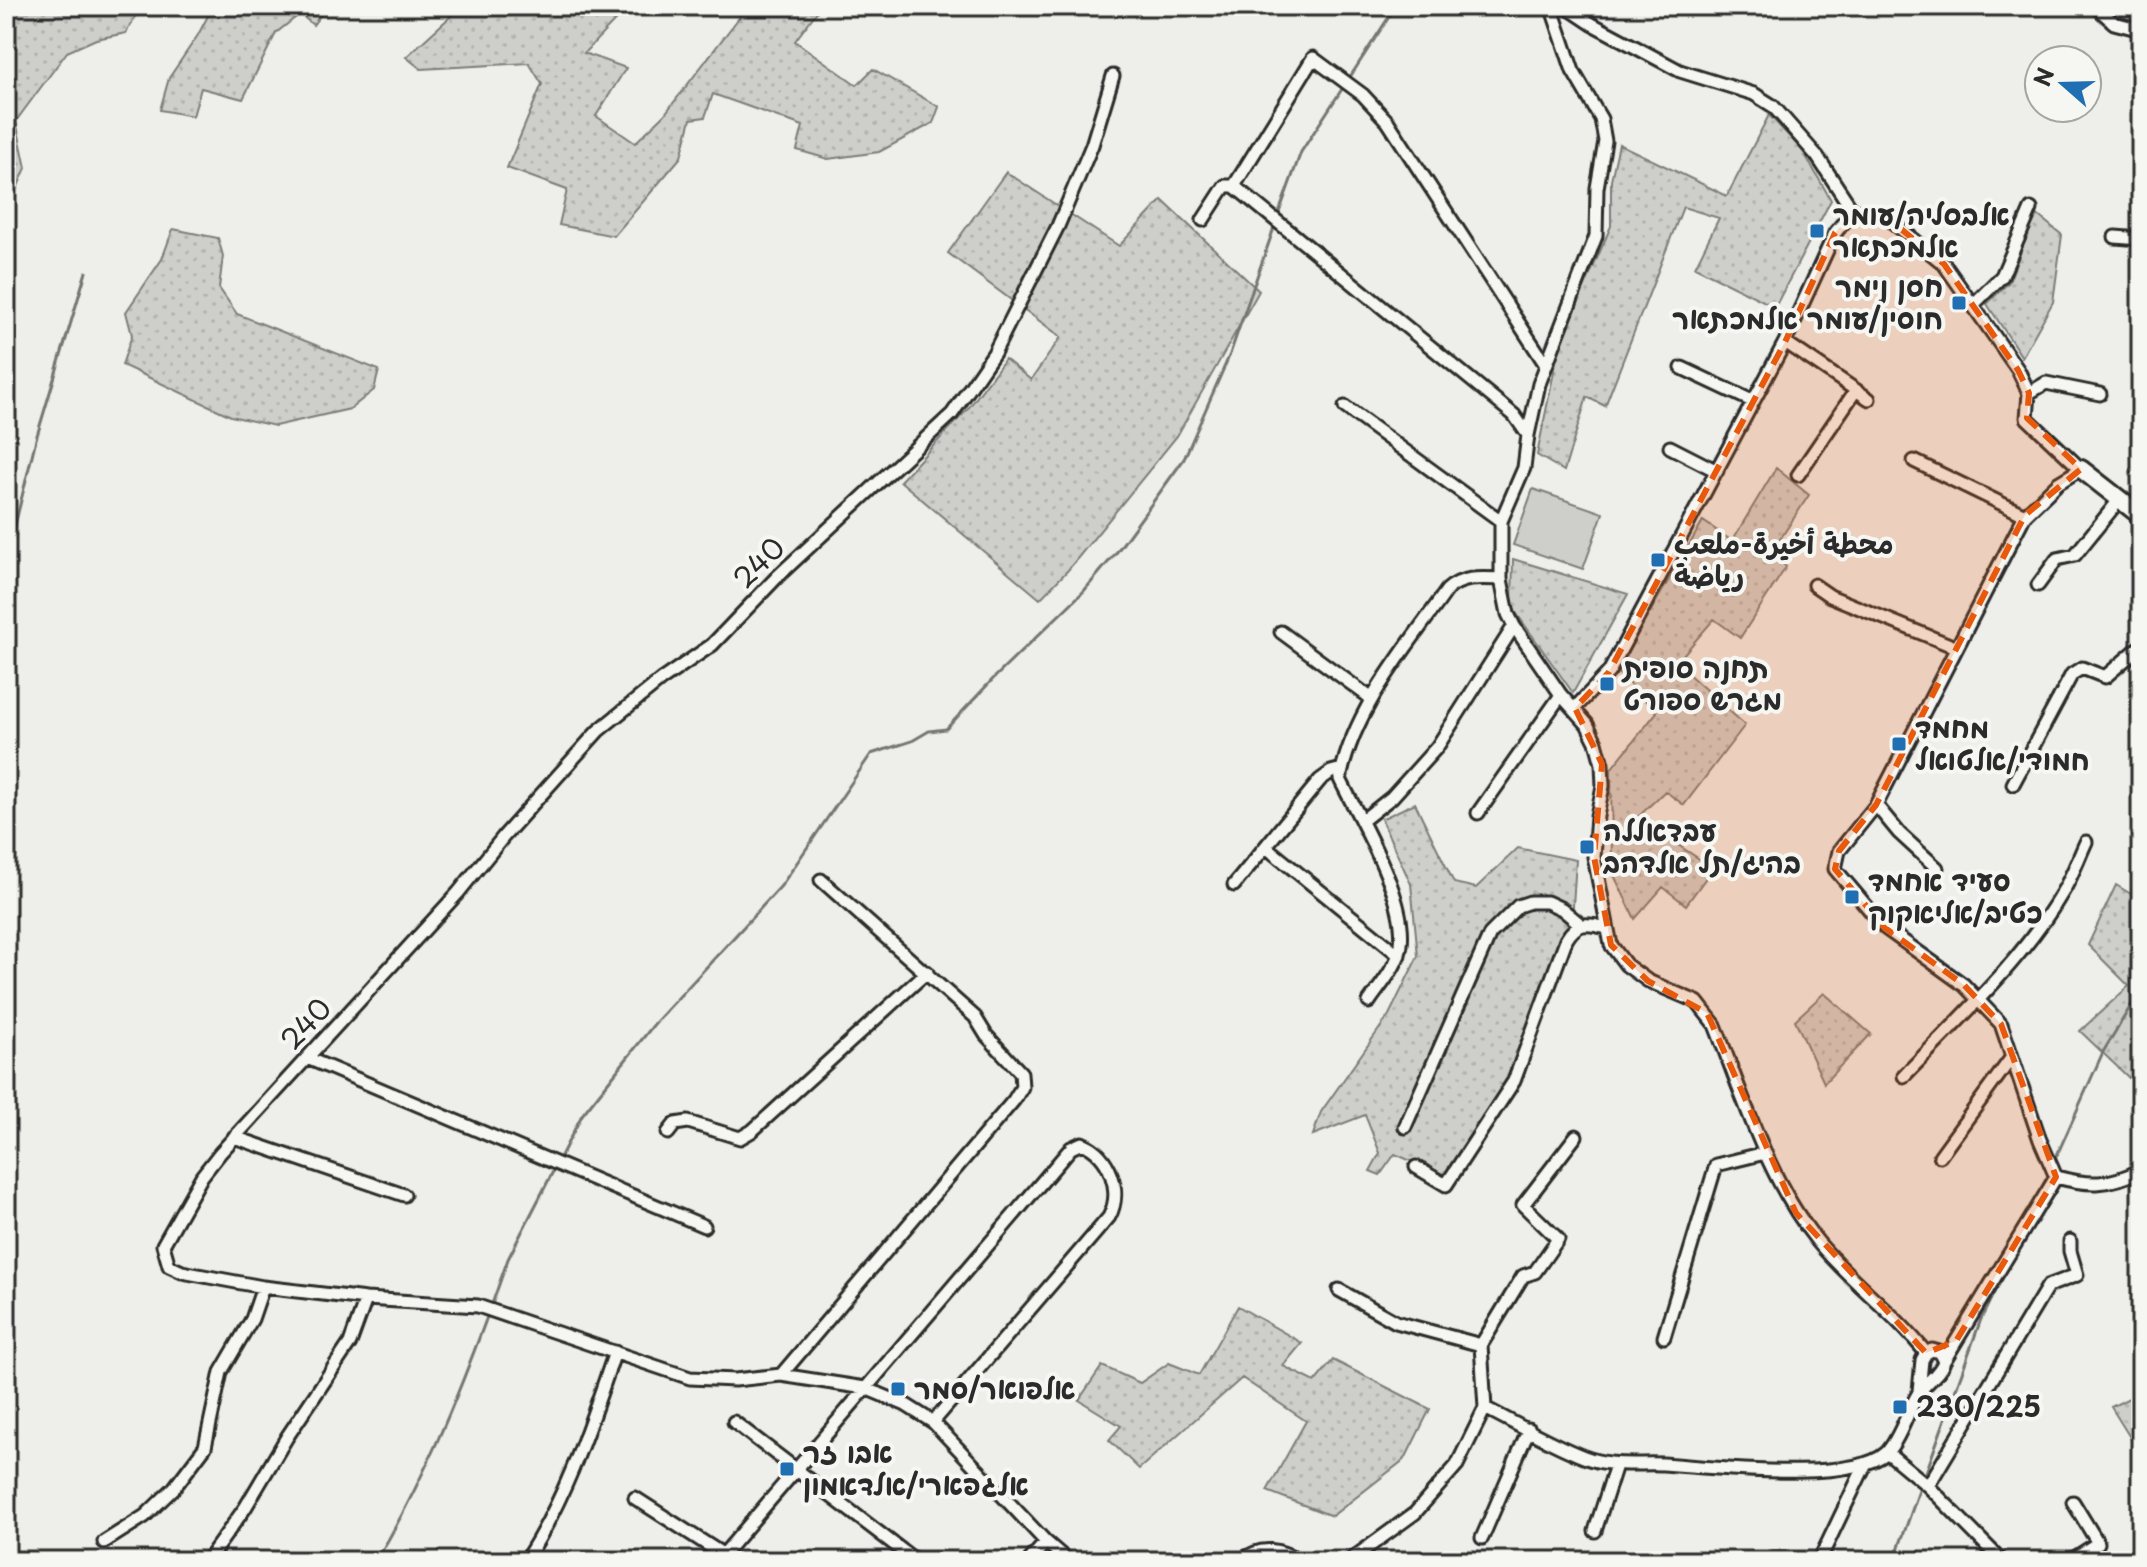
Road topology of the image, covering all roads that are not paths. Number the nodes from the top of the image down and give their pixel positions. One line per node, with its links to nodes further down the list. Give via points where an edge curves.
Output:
1 (1551, 6): 14 (street, via 1573,71 1601,119 1605,141 1596,236)
2 (1565, 6): 8 (street, via 1680,71 1754,94 1773,106 1817,156)
3 (2095, 6): 4 (street, via 2114,23)
4 (2141, 30)
5 (1113, 76): 59 (street, 240, via 1092,145 1046,251 994,353 952,414 712,645 598,731)
6 (1234, 186): 9 (street, via 1225,186); 14 (street, via 1313,58 1363,95 1388,122); 22 (street, via 1514,415)
7 (2031, 209): 12 (street, via 2002,276)
8 (1853, 211): 12 (street, via 1885,216 1944,264); 13 (street, via 1835,233)
9 (1203, 220)
10 (2115, 237): 11 (street)
11 (2141, 239)
12 (1973, 305): 17 (street)
13 (1785, 342): 16 (street); 20 (street)
14 (1546, 365): 22 (street)
15 (1682, 368): 20 (street)
16 (1856, 390): 19 (street); 27 (street)
17 (2029, 393): 18 (street, via 2046,383); 25 (street, via 2027,418)
18 (2100, 394)
19 (1869, 399)
20 (1752, 401): 26 (street)
21 (1345, 407): 31 (street)
22 (1528, 435): 31 (street, via 1524,468)
23 (1670, 447): 26 (street)
24 (1914, 461): 29 (street)
25 (2081, 469): 28 (street); 29 (street)
26 (1717, 471): 41 (street, via 1609,672)
27 (1798, 475)
28 (2120, 499): 30 (street); 34 (street, via 2075,555 2057,559)
29 (2025, 515): 38 (street)
30 (2141, 516)
31 (1501, 521): 32 (street)
32 (1501, 579): 35 (street); 40 (street, via 1475,578 1447,590)
33 (1814, 585): 38 (street)
34 (2038, 585)
35 (1514, 626): 39 (street); 46 (street, via 1437,747)
36 (1281, 632): 40 (street)
37 (2141, 646): 43 (street, via 2105,677 2082,668 2072,674)
38 (1955, 647): 44 (street)
39 (1561, 695): 41 (street); 45 (street)
40 (1372, 699): 42 (street)
41 (1575, 708): 53 (street, via 1596,742 1602,764 1594,857)
42 (1342, 769): 46 (street, via 1340,779); 48 (street, via 1320,780)
43 (2013, 784)
44 (1876, 805): 49 (street); 56 (street, via 1839,851 1835,869 1885,928)
45 (1478, 813)
46 (1363, 820): 54 (street, via 1398,911)
47 (2086, 842): 56 (street, via 2053,908)
48 (1266, 847): 51 (street); 54 (street)
49 (1937, 868)
50 (821, 880): 55 (street)
51 (1234, 885)
52 (1580, 924): 53 (street); 61 (street, via 1554,906 1530,902 1518,906 1490,934); 67 (street, via 1566,940 1514,1081 1446,1185)
53 (1607, 928): 65 (street, via 1611,945 1626,965 1648,981 1697,1002 1707,1013)
54 (1399, 955): 57 (street)
55 (927, 972): 62 (street, via 752,1131 740,1138 688,1122 675,1124); 83 (street, via 975,1017 1021,1073 1022,1087)
56 (1978, 999): 58 (street, via 2001,1024); 60 (street)
57 (1369, 1002)
58 (2012, 1057): 66 (street); 69 (street)
59 (307, 1058): 64 (street, 240); 71 (street)
60 (1904, 1076)
61 (1405, 1127)
62 (668, 1133)
63 (1576, 1136): 77 (street, via 1523,1205 1558,1239 1535,1272 1523,1276)
64 (234, 1137): 70 (street); 73 (street, 240, via 202,1176 163,1252 169,1266 182,1272)
65 (1765, 1153): 76 (street, via 1716,1165); 79 (street, via 1796,1213 1821,1245)
66 (1940, 1156)
67 (1416, 1167)
68 (2141, 1170): 69 (street, via 2120,1181 2085,1185)
69 (2056, 1177): 80 (street)
70 (404, 1195)
71 (704, 1226)
72 (2070, 1241): 94 (street, via 2077,1275 2048,1286)
73 (263, 1287): 75 (street, 240); 99 (street, via 252,1319 221,1372 205,1447 145,1516)
74 (1339, 1290): 77 (street, via 1396,1322)
75 (366, 1299): 78 (street, 240, via 478,1306); 102 (street, via 350,1343)
76 (1664, 1337)
77 (1481, 1345): 86 (street)
78 (615, 1352): 83 (street, 240, via 690,1378); 103 (street, via 556,1510)
79 (1926, 1353): 80 (street, via 1932,1350); 81 (street)
80 (1942, 1357): 82 (street, via 1942,1368)
81 (1923, 1367): 82 (street); 85 (street)
82 (1935, 1372): 85 (street)
83 (781, 1375): 84 (street, 240)
84 (865, 1388): 88 (street, 240); 88 (street, via 1071,1148 1090,1146 1115,1182 1109,1217); 93 (street)
85 (1919, 1393): 90 (street)
86 (1485, 1408): 89 (street); 109 (street, via 1457,1465 1415,1513)
87 (734, 1422): 93 (street)
88 (933, 1422): 100 (street, 240)
89 (1529, 1429): 91 (street, via 1584,1457); 98 (street)
90 (1887, 1452): 92 (street); 94 (street)
91 (1616, 1465): 92 (street, via 1771,1472); 97 (street)
92 (1865, 1465): 110 (street)
93 (795, 1469): 101 (street); 104 (street)
94 (1928, 1486): 111 (street)
95 (635, 1498): 101 (street)
96 (2073, 1502): 112 (street, via 2098,1543)
97 (1595, 1531)
98 (1482, 1538)
99 (104, 1542)
100 (1046, 1542): 105 (street); 106 (street, 240)
101 (725, 1558)
102 (207, 1561)
103 (525, 1561)
104 (916, 1561)
105 (1029, 1561)
106 (1068, 1561)
107 (1241, 1561): 108 (street, via 1253,1551 1280,1549)
108 (1302, 1561)
109 (1349, 1561)
110 (1819, 1561)
111 (2002, 1561)
112 (2070, 1561)

